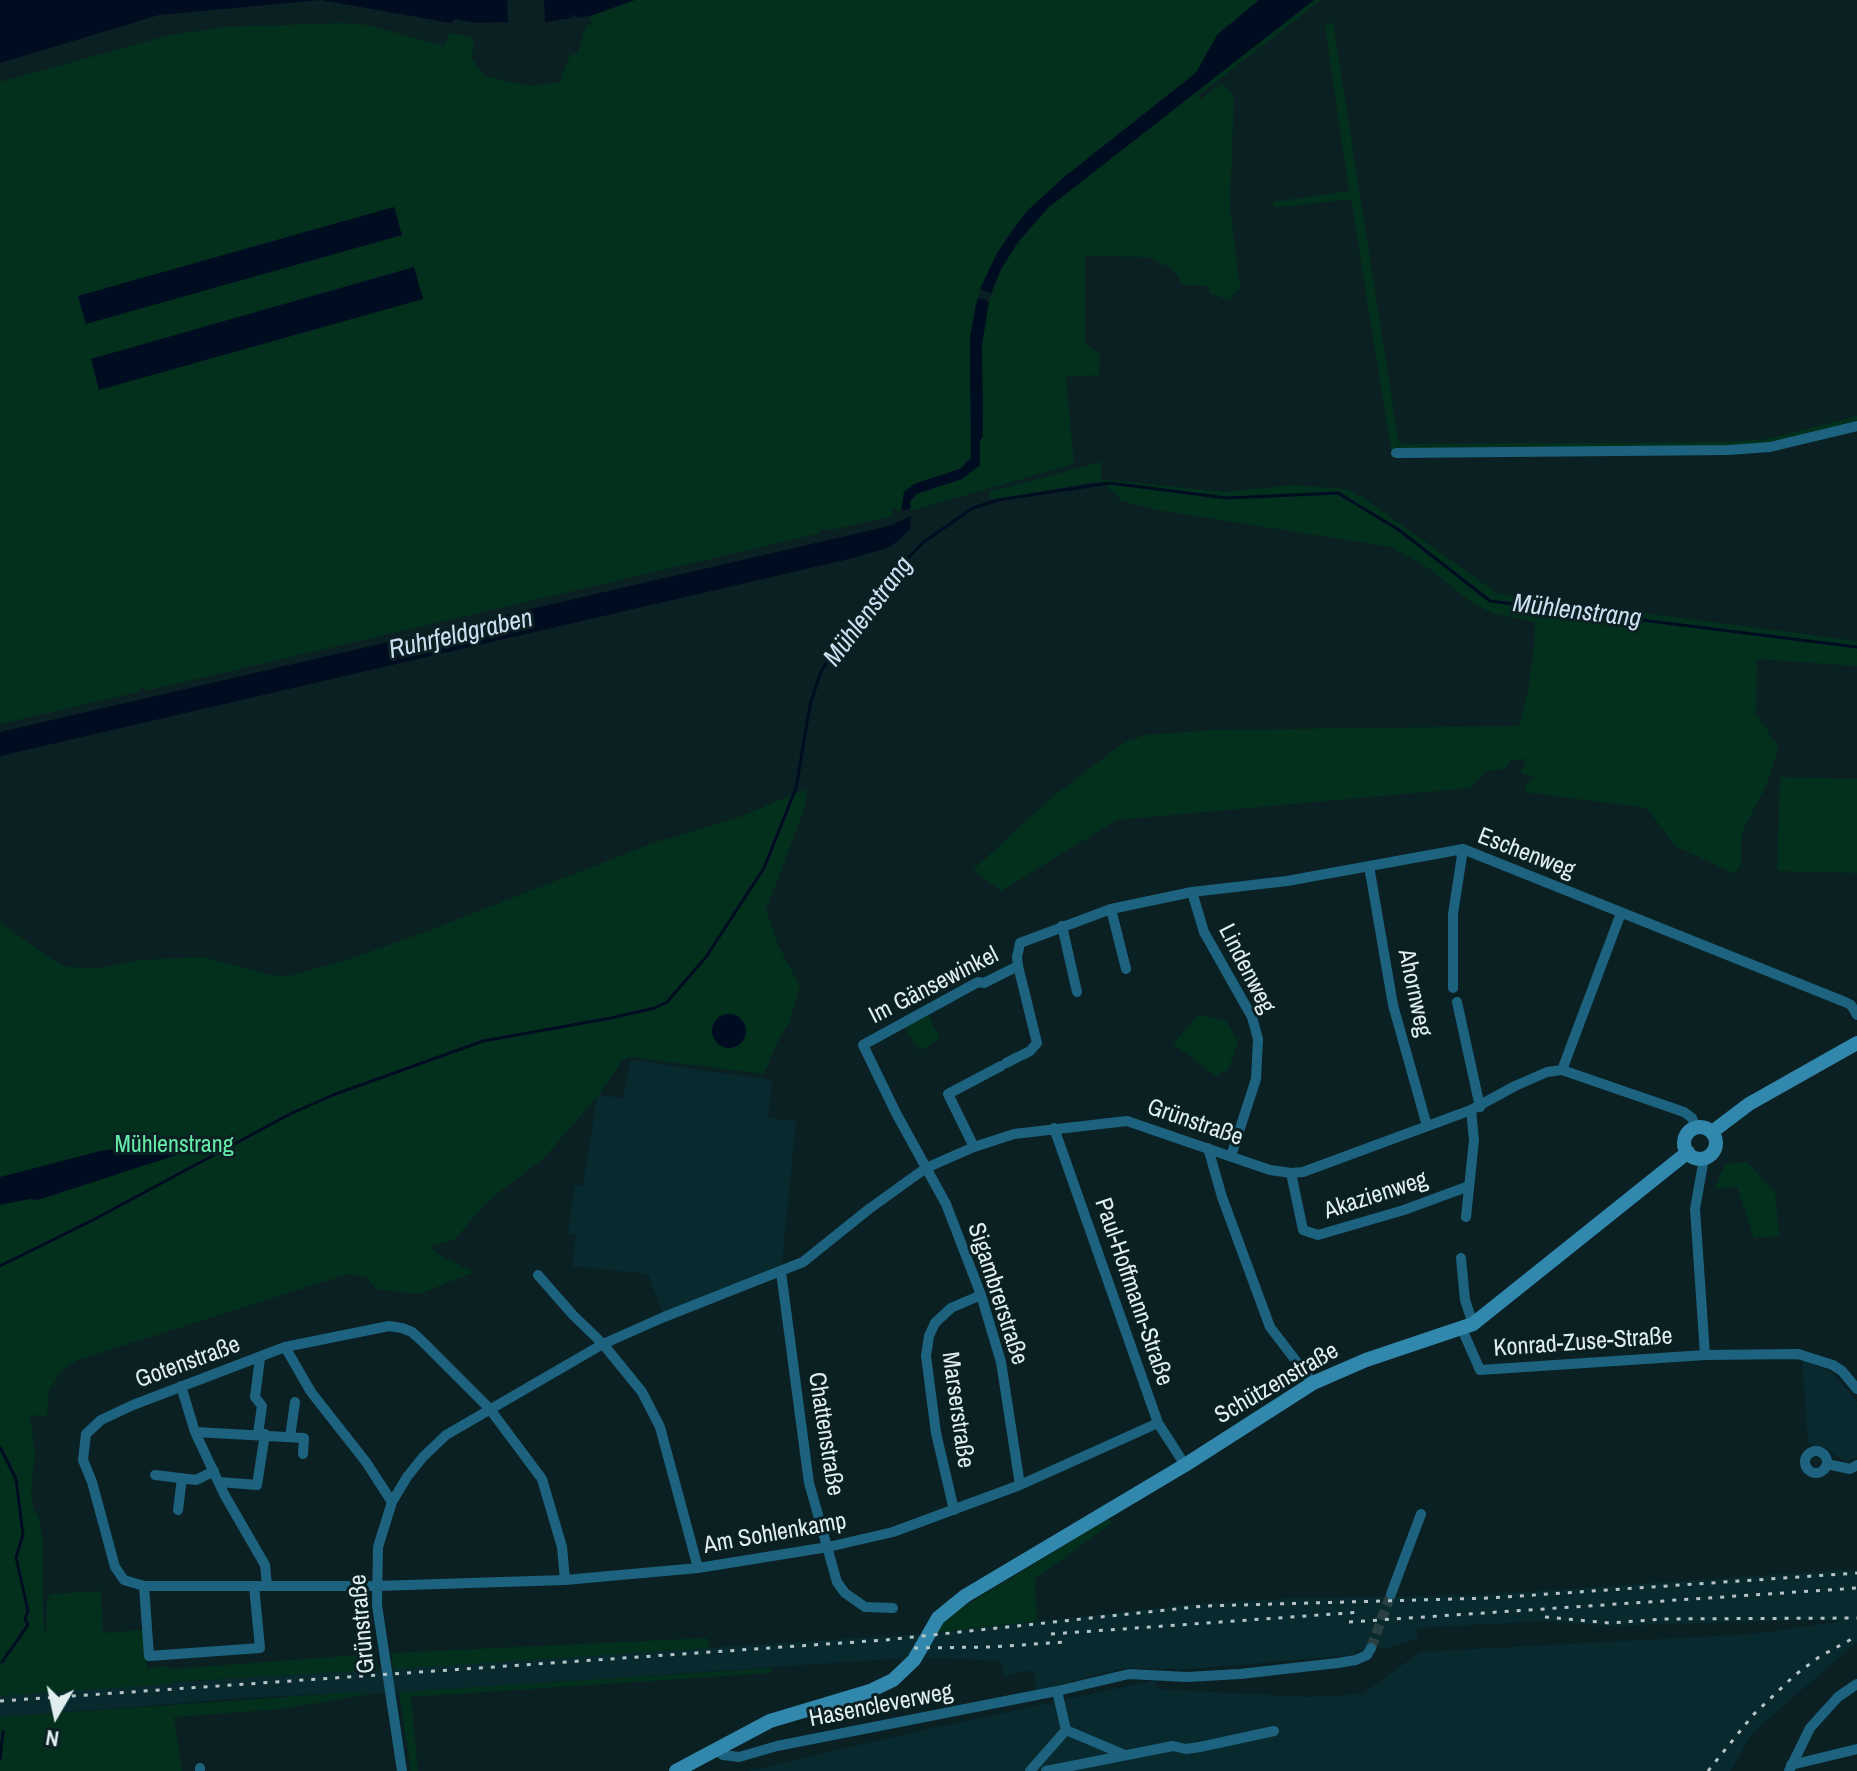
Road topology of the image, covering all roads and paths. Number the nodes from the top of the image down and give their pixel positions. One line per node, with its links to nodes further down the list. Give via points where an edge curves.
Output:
1 (1857, 426): 2 (street, via 1770,447 1729,450)
2 (1396, 453)
3 (1463, 849): 4 (street, Eschenweg); 7 (street, Eschenweg); 11 (street, via 1453,914)
4 (1369, 866): 5 (street, Eschenweg); 18 (street, Ahornweg, via 1393,1005)
5 (1192, 892): 6 (street, Eschenweg); 25 (street, Lindenweg, via 1204,932 1252,1017 1258,1039 1256,1079)
6 (1111, 909): 8 (street, Eschenweg); 10 (street)
7 (1621, 913): 14 (street, Eschenweg, via 1845,1002); 16 (street)
8 (1062, 926): 9 (street, Eschenweg, via 1020,943); 12 (street)
9 (1018, 966): 22 (street, via 1037,1043 948,1094); 27 (street, Im Gänsewinkel, via 863,1045)
10 (1126, 969)
11 (1453, 988)
12 (1077, 992)
13 (1457, 1002): 17 (street)
14 (1857, 1015)
15 (1857, 1043): 21 (main road, via 1756,1100)
16 (1562, 1070): 17 (street, Grünstraße, via 1515,1086); 20 (street, via 1684,1112)
17 (1475, 1109): 18 (street, Grünstraße); 29 (street)
18 (1427, 1126): 28 (street, Grünstraße)
19 (1054, 1128): 22 (street, Grünstraße); 23 (street, Grünstraße, via 1127,1121); 45 (street, Paul-Hoffmann-Straße)
20 (1696, 1128): 21 (main road); 24 (main road, via 1685,1138)
21 (1712, 1132): 26 (main road, via 1715,1147)
22 (974, 1147): 27 (street, Grünstraße)
23 (1208, 1148): 25 (street, Grünstraße); 40 (street, via 1270,1327)
24 (1688, 1152): 26 (main road); 35 (main road, Schützenstraße)
25 (1231, 1156): 28 (street, Grünstraße)
26 (1704, 1158): 38 (street, Konrad-Zuse-Straße, via 1695,1209)
27 (926, 1168): 32 (street, Grünstraße, via 822,1249); 34 (street, Sigambrerstraße, via 946,1204)
28 (1291, 1173): 29 (street, Akazienweg, via 1303,1230 1318,1235)
29 (1469, 1186): 30 (street)
30 (1466, 1217)
31 (1461, 1258): 35 (street)
32 (781, 1272): 36 (street, Grünstraße); 61 (street, Chattenstraße, via 809,1483)
33 (538, 1275): 36 (street)
34 (981, 1295): 56 (street, Sigambrerstraße, via 1001,1362); 59 (street, Marserstraße, via 951,1308 935,1323 926,1356)
35 (1467, 1326): 38 (street, Konrad-Zuse-Straße, via 1480,1370); 40 (main road, Schützenstraße)
36 (603, 1344): 44 (street, Grünstraße); 62 (street, via 642,1392 660,1427)
37 (285, 1347): 39 (street, Gotenstraße); 44 (street, Gotenstraße, via 389,1326 402,1328); 57 (street, via 311,1392)
38 (1705, 1355): 42 (street, Konrad-Zuse-Straße, via 1798,1354 1833,1365)
39 (260, 1358): 41 (street, Gotenstraße); 47 (street, via 255,1397 262,1406)
40 (1313, 1383): 51 (main road, Schützenstraße)
41 (181, 1386): 46 (street); 64 (street, Gotenstraße, via 101,1420 86,1434 83,1460 115,1567 124,1580)
42 (1857, 1389)
43 (295, 1402): 48 (street)
44 (489, 1408): 57 (street, Grünstraße, via 446,1435 407,1477); 63 (street, Gotenstraße, via 542,1479 562,1547)
45 (1158, 1423): 51 (street, Paul-Hoffmann-Straße); 56 (street, Am Sohlenkamp)
46 (195, 1432): 47 (street); 54 (street)
47 (262, 1434): 48 (street); 54 (street, via 257,1485)
48 (290, 1437): 49 (street, via 304,1438)
49 (303, 1454)
50 (1827, 1464): 52 (street, via 1850,1469)
51 (1185, 1465): 75 (main road, Schützenstraße, via 965,1596 938,1618 900,1676 770,1721)
52 (1857, 1465)
53 (155, 1475): 55 (street)
54 (216, 1476): 55 (street); 66 (street, via 265,1565)
55 (182, 1478): 58 (street)
56 (1020, 1485): 59 (street, Am Sohlenkamp)
57 (392, 1502): 67 (street, Grünstraße, via 378,1547)
58 (178, 1510)
59 (954, 1510): 61 (street, Am Sohlenkamp)
60 (1421, 1514): 68 (street)
61 (828, 1547): 62 (street, Am Sohlenkamp); 69 (street, Chattenstraße, via 845,1593 865,1607)
62 (698, 1568): 63 (street, Am Sohlenkamp)
63 (565, 1580): 67 (street, Am Sohlenkamp)
64 (144, 1586): 65 (street); 65 (street, via 149,1656 260,1648)
65 (254, 1586): 66 (street)
66 (267, 1586): 67 (street)
67 (376, 1586): 79 (street, Grünstraße)
68 (1391, 1594)
69 (893, 1608)
70 (1371, 1648): 72 (street, Hasencleverweg, via 1367,1655 1338,1663 1187,1677 1129,1674)
71 (1857, 1684): 78 (street, via 1810,1728)
72 (1057, 1691): 73 (street); 75 (street, Hasencleverweg, via 739,1757)
73 (1066, 1730): 77 (street); 81 (street)
74 (1274, 1731): 77 (street, via 1200,1747)
75 (715, 1749): 80 (main road)
76 (1857, 1749): 78 (street)
77 (1125, 1755): 82 (street)
78 (1790, 1768)
79 (402, 1771)
80 (676, 1771)
81 (1030, 1771)
82 (1046, 1771)

